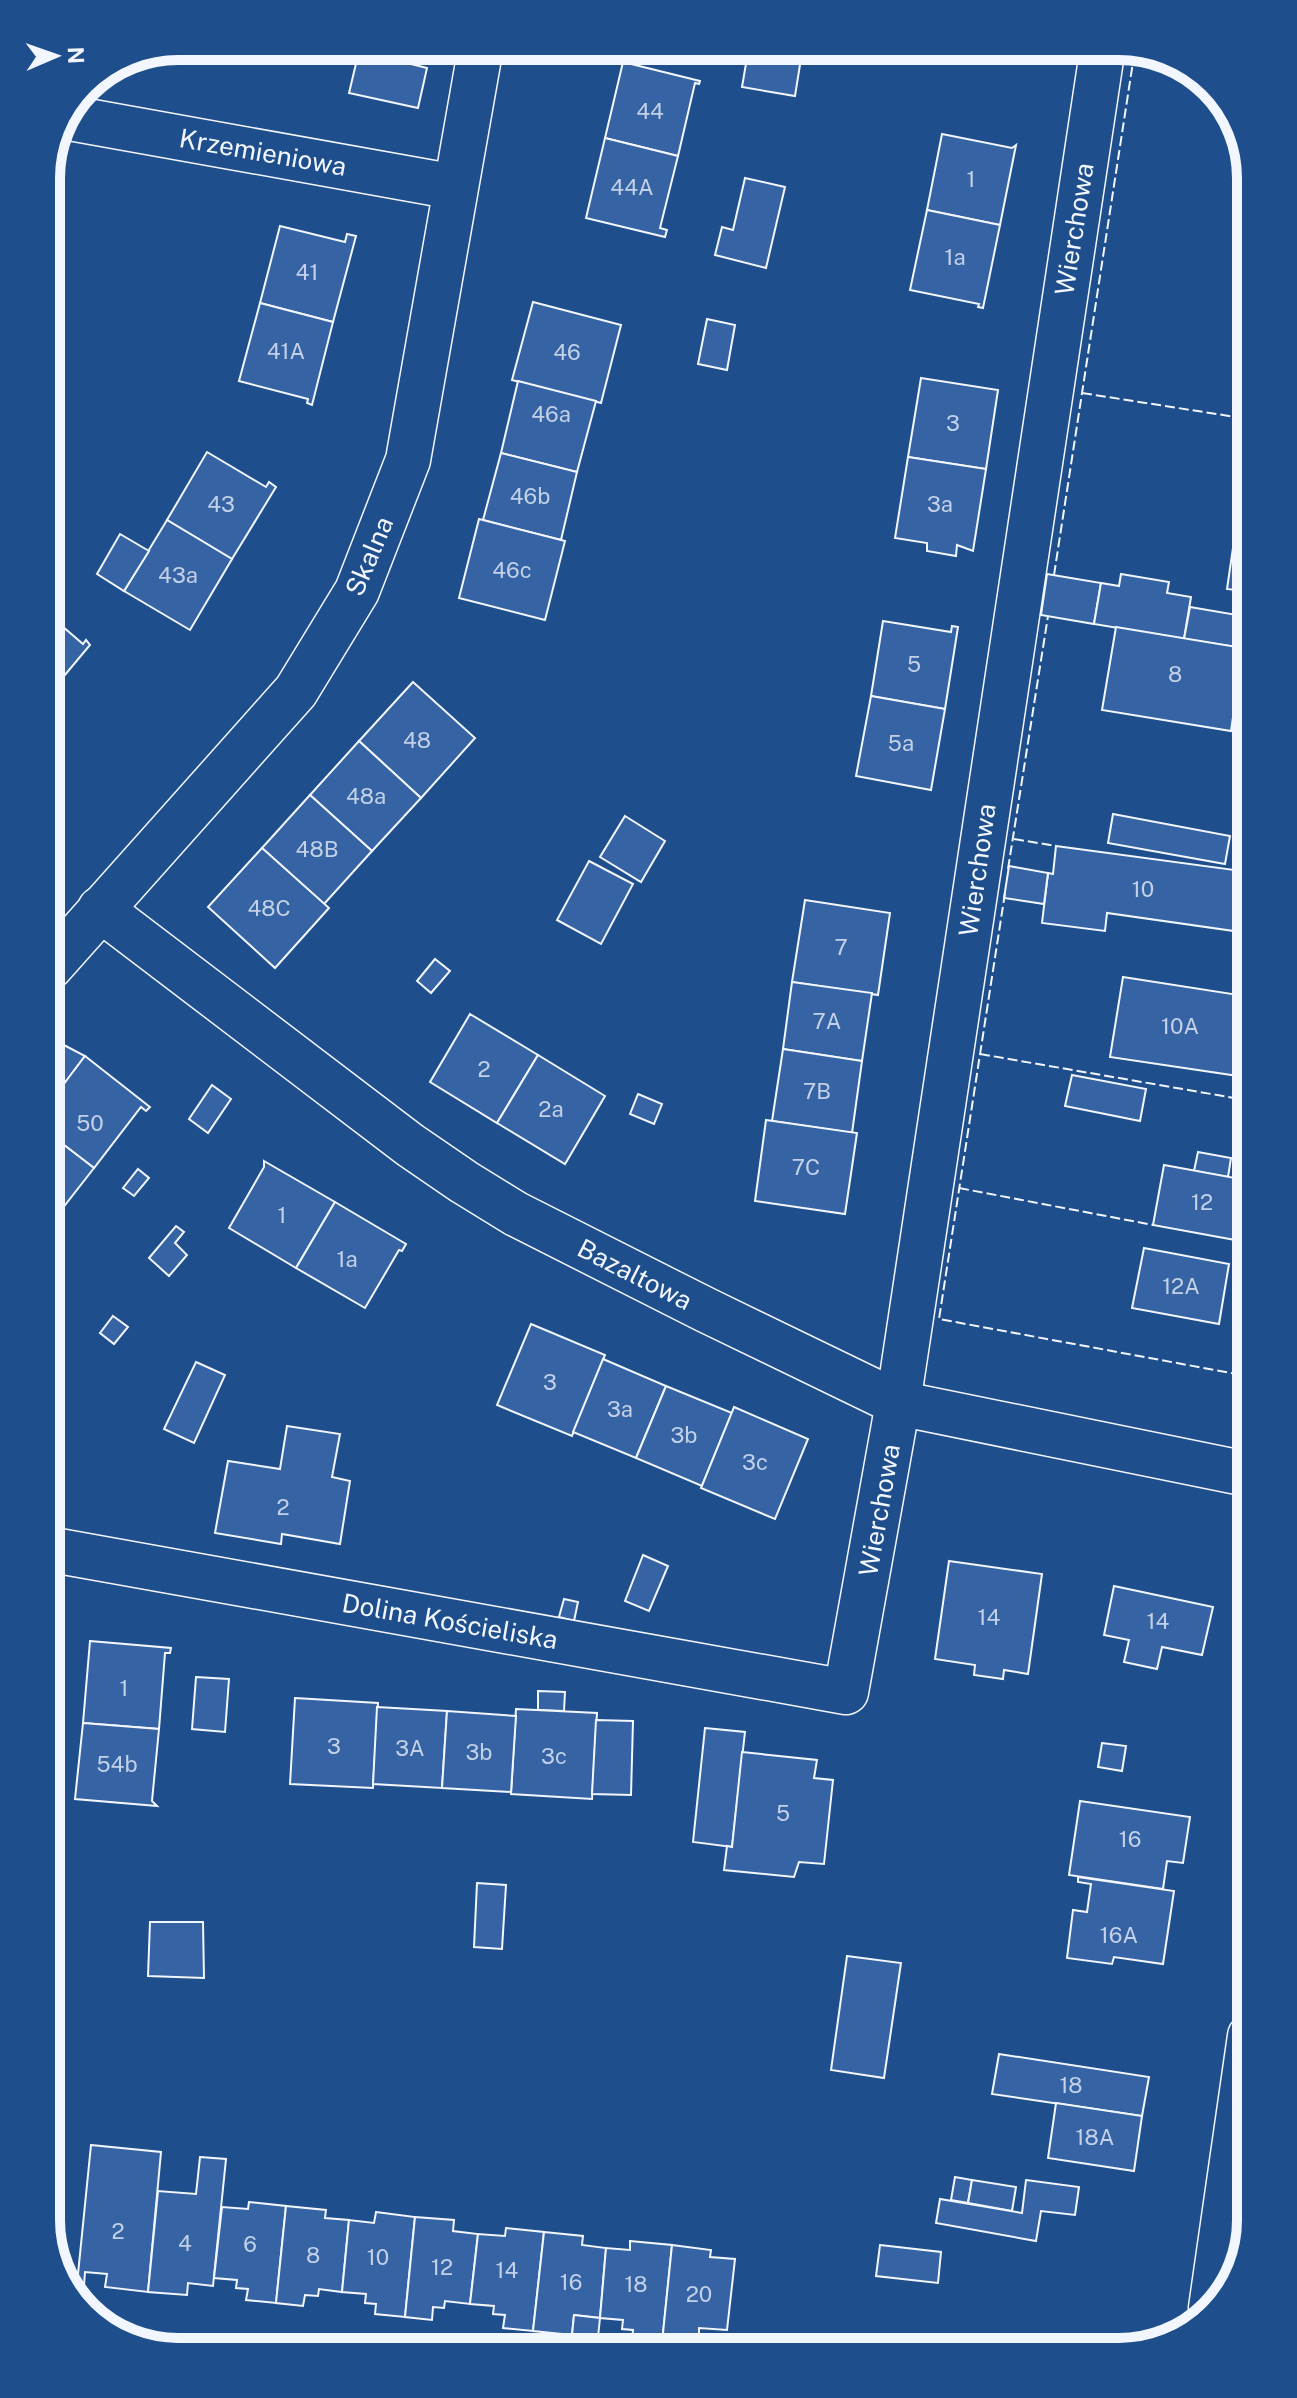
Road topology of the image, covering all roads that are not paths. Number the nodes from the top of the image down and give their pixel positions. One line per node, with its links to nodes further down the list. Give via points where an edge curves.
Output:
1 (478, 60): 4 (street, Skalna)
2 (1101, 60): 7 (street, Wierchowa)
3 (76, 119): 4 (street, Krzemieniowa)
4 (455, 187): 5 (street, Skalna, via 408,460 357,591 296,691)
5 (100, 909): 6 (street, Skalna); 7 (street, Bazaltowa, via 464,1182 516,1214)
6 (60, 955)
7 (898, 1403): 8 (street, Bazaltowa); 10 (street, Wierchowa)
8 (1237, 1472)
9 (60, 1551): 10 (street, Dolina Kościeliska)
10 (846, 1692)
11 (1237, 2127): 12 (street)
12 (1214, 2290)

